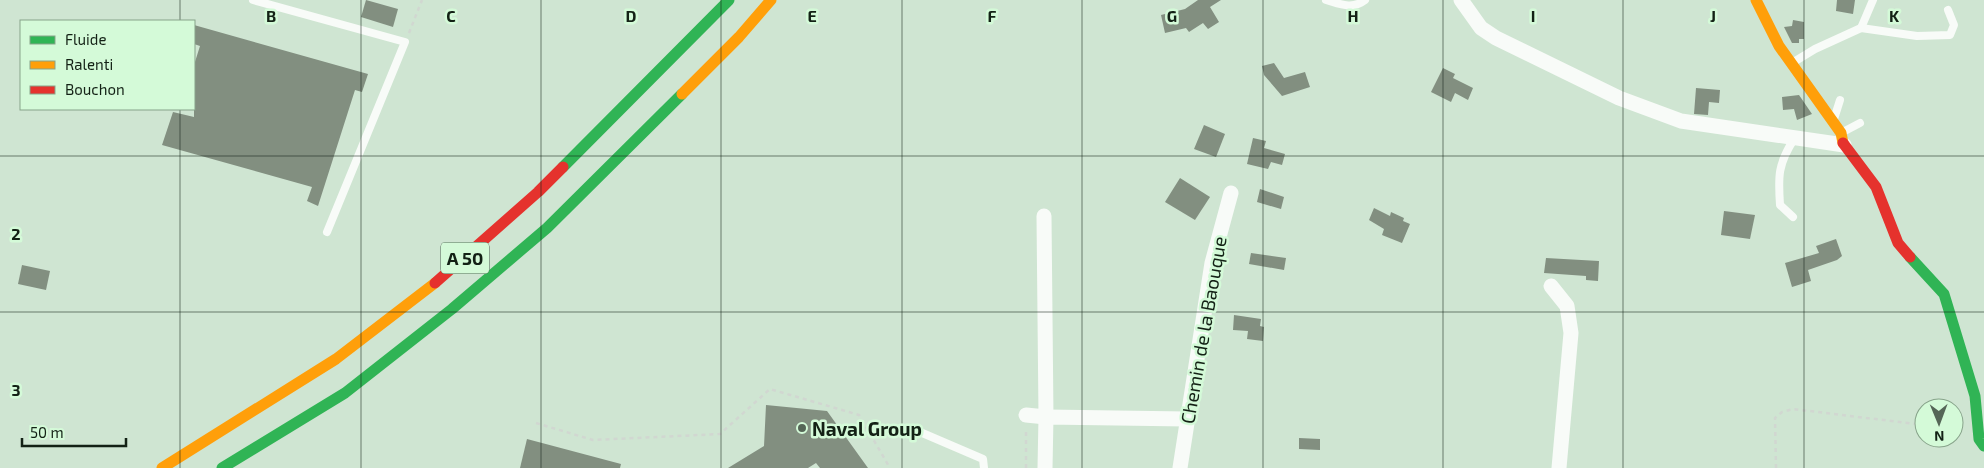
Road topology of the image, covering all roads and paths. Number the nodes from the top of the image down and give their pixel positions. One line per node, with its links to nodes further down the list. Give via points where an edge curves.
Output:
1 (253, 0): 14 (lane)
2 (422, 0): 14 (path)
3 (729, 0): 34 (main road, A 50, via 538,192 440,278 336,359)
4 (771, 0): 35 (main road, A 50, via 739,37 547,228 452,309 345,392)
5 (1326, 0): 6 (lane, via 1348,7)
6 (1365, 0)
7 (1461, 0): 19 (street, via 1481,28 1496,38 1619,98 1681,121)
8 (1756, 0): 11 (main road)
9 (1873, 0): 13 (lane)
10 (1948, 10): 13 (lane, via 1954,25 1950,35 1916,36)
11 (1764, 13): 12 (lane); 15 (main road)
12 (1751, 15)
13 (1861, 28): 15 (lane)
14 (405, 42): 24 (lane)
15 (1791, 64): 17 (main road)
16 (1840, 100): 17 (lane)
17 (1833, 120): 20 (main road)
18 (1860, 123): 20 (lane)
19 (1794, 139): 20 (street); 23 (lane, via 1778,175 1780,204)
20 (1843, 139): 31 (main road, via 1876,187 1898,243 1944,294)
21 (1231, 193): 28 (street, Chemin de la Baouque, via 1212,263)
22 (1044, 216): 27 (street)
23 (1793, 217)
24 (327, 232)
25 (1551, 286): 41 (street, via 1567,306 1571,332)
26 (1026, 415): 27 (street); 38 (path)
27 (1046, 417): 28 (street); 39 (street)
28 (1187, 419): 40 (street, Chemin de la Baouque)
29 (536, 423): 36 (path, via 593,440 720,434 770,389 859,415)
30 (1914, 424): 42 (path, via 1793,409 1782,412 1775,418 1774,426)
31 (1981, 425): 33 (main road, via 1979,439)
32 (913, 429): 37 (lane, via 983,459)
33 (1984, 446)
34 (162, 468)
35 (222, 468)
36 (890, 468)
37 (984, 468)
38 (1026, 468)
39 (1045, 468)
40 (1180, 468)
41 (1559, 468)
42 (1776, 468)

